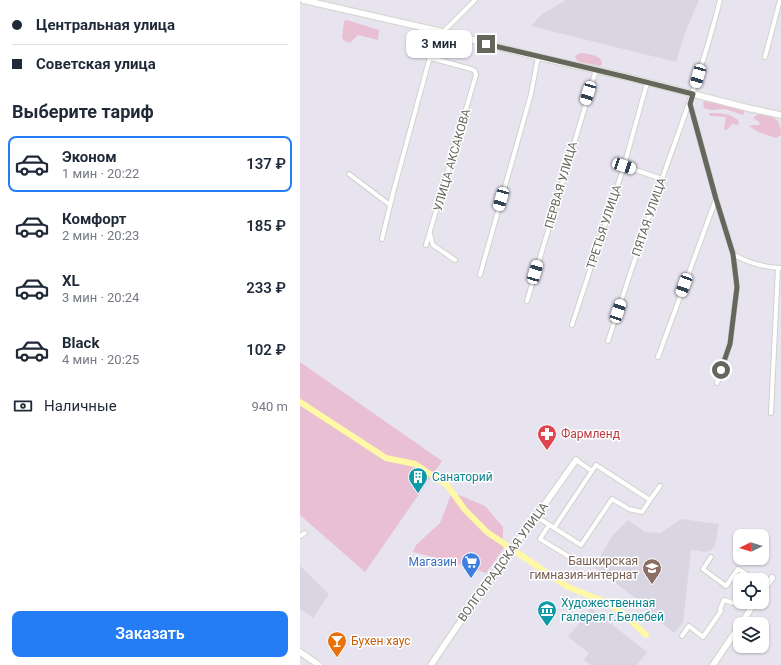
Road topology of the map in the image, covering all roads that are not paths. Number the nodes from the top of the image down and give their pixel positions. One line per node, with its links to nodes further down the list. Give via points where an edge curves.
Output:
1 (303, 0): 5 (main road)
2 (475, 0): 5 (street)
3 (720, 0): 11 (street, ПЯТАЯ УЛИЦА)
4 (780, 0): 7 (street)
5 (440, 32): 6 (main road); 8 (street)
6 (538, 57): 9 (main road); 25 (street, via 531,94)
7 (764, 57)
8 (431, 58): 18 (street); 19 (street, УЛИЦА АКСАКОВА, via 471,68 476,75)
9 (596, 70): 10 (main road); 26 (street, ПЕРВАЯ УЛИЦА)
10 (647, 83): 11 (main road); 14 (street, ТРЕТЬЯ УЛИЦА)
11 (693, 94): 12 (street, ПЯТАЯ УЛИЦА); 13 (main road)
12 (690, 104): 16 (street, ПЯТАЯ УЛИЦА); 17 (street)
13 (781, 115)
14 (624, 166): 16 (street); 27 (street, ТРЕТЬЯ УЛИЦА)
15 (349, 174): 18 (street)
16 (662, 179): 28 (street, ПЯТАЯ УЛИЦА)
17 (716, 199): 22 (street); 29 (street)
18 (390, 205): 20 (street)
19 (430, 234): 21 (street, УЛИЦА АКСАКОВА); 23 (street, via 433,245)
20 (382, 239)
21 (426, 245)
22 (733, 254): 24 (street, via 760,266); 30 (street, via 737,287 730,344)
23 (455, 260)
24 (780, 268): 31 (street)
25 (480, 274)
26 (526, 301)
27 (572, 325)
28 (608, 341)
29 (658, 357)
30 (717, 383)
31 (771, 413)
32 (576, 460): 33 (street); 36 (main road, ВОЛГОГРАДСКАЯ УЛИЦА)
33 (592, 471): 35 (street, via 596,465); 38 (street)
34 (660, 486): 35 (street)
35 (650, 500): 38 (street, via 642,512 628,509 612,499 581,545)
36 (537, 517): 37 (street); 53 (main road, ВОЛГОГРАДСКАЯ УЛИЦА)
37 (549, 525): 38 (street); 42 (street, via 540,539)
38 (554, 528)
39 (305, 533): 40 (street)
40 (300, 536)
41 (711, 557): 45 (street, via 703,569 726,586)
42 (572, 559)
43 (735, 573): 44 (street, via 738,569)
44 (745, 573)
45 (733, 576)
46 (772, 578): 47 (main road)
47 (769, 581)
48 (733, 603): 50 (street, via 724,600 721,611 703,637 689,626)
49 (733, 635): 54 (main road)
50 (682, 636)
51 (300, 652): 52 (main road)
52 (320, 665)
53 (431, 665)
54 (713, 665)

